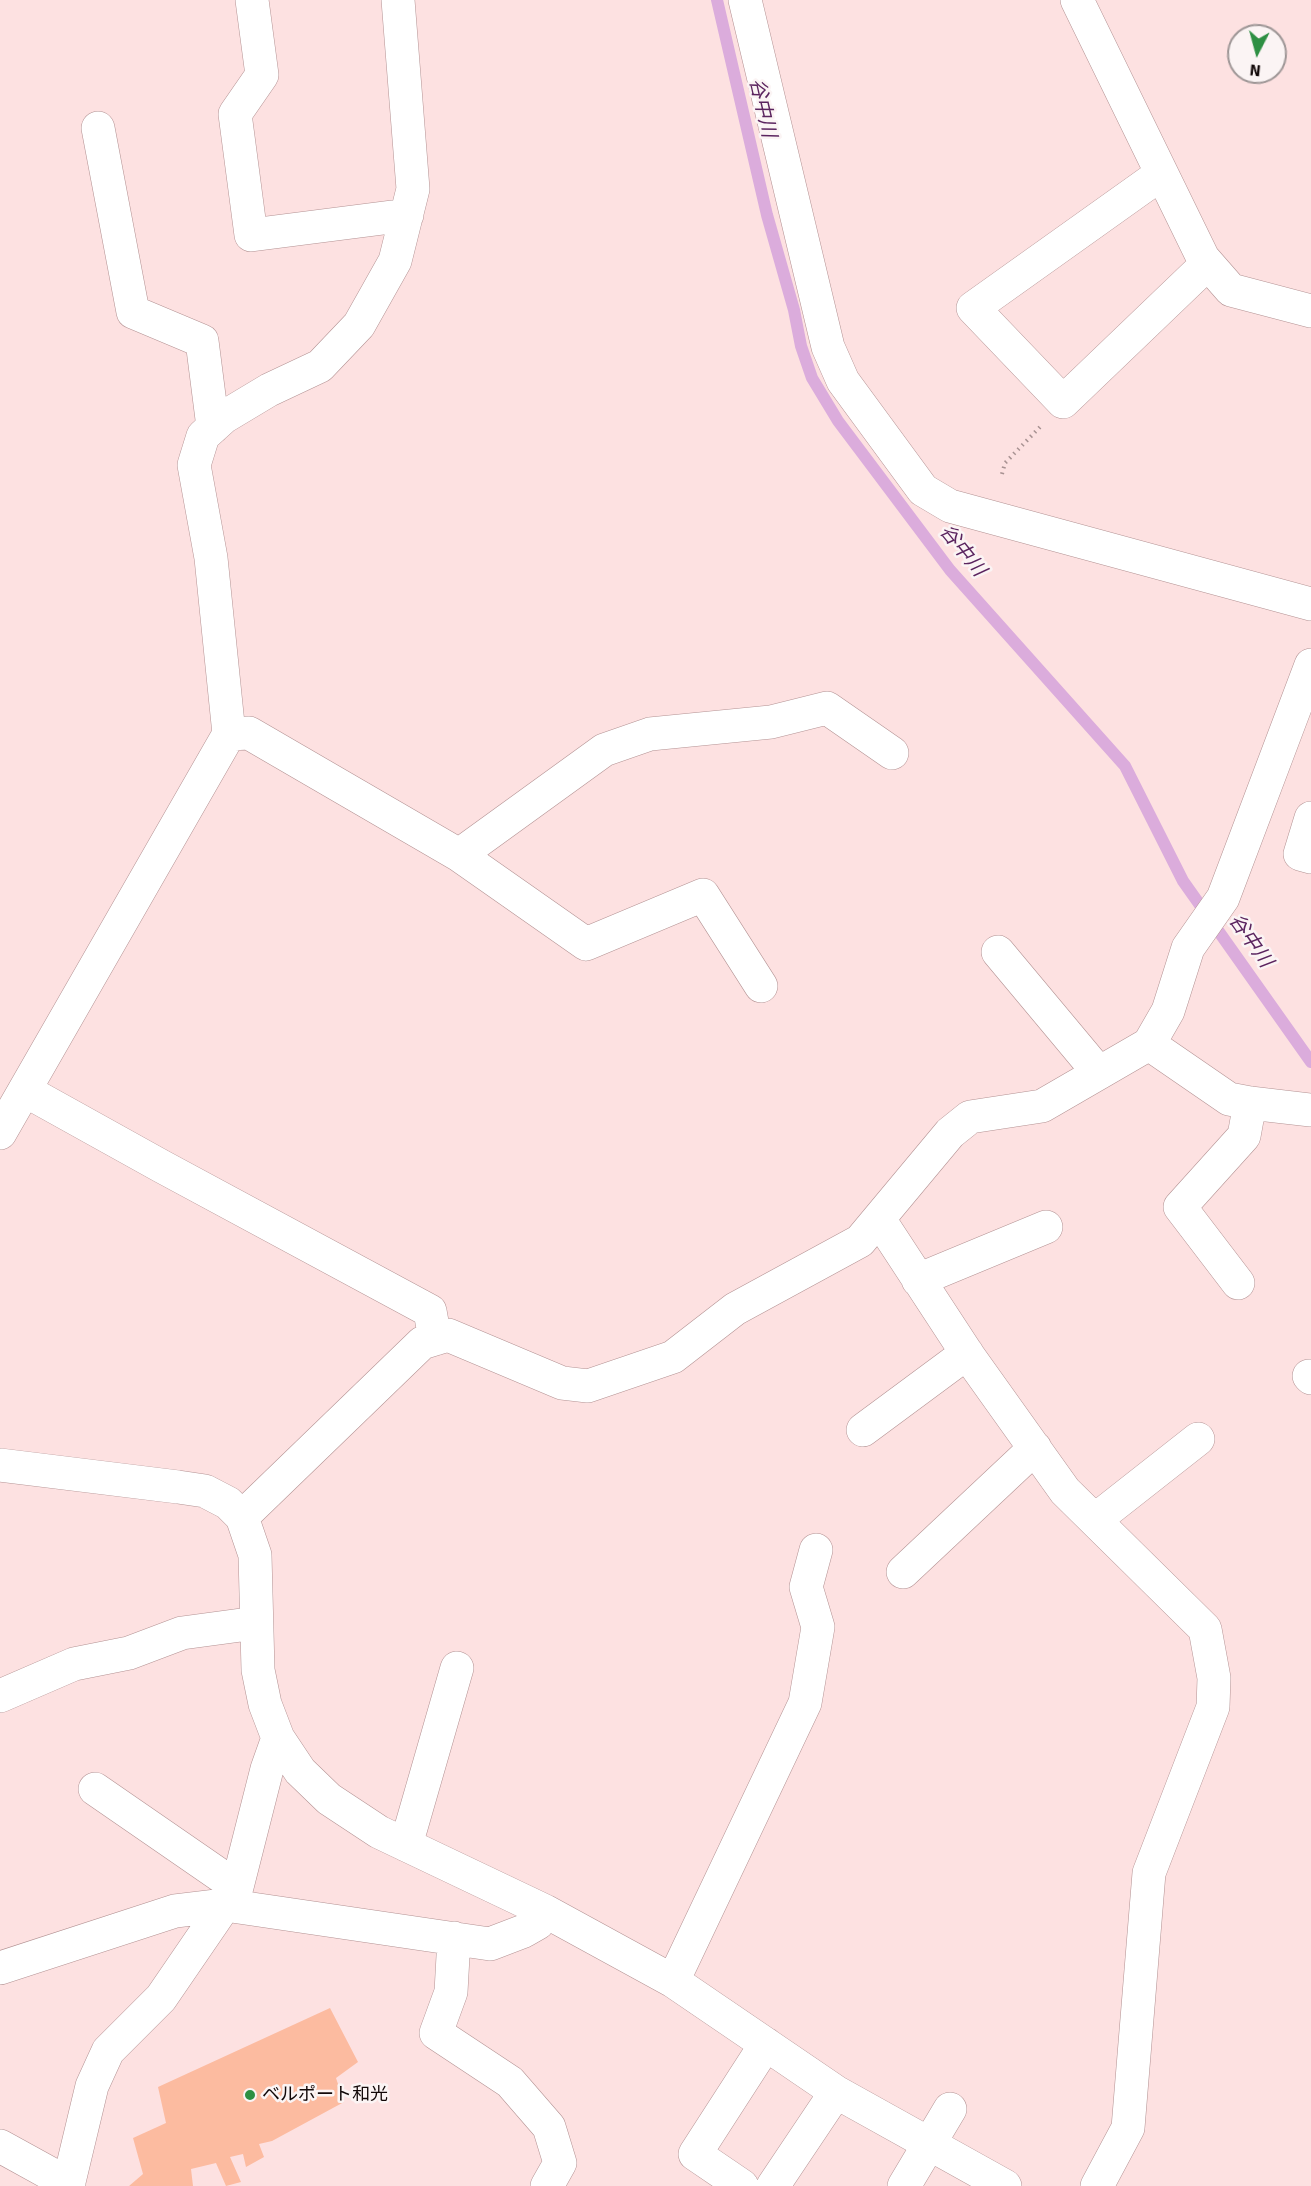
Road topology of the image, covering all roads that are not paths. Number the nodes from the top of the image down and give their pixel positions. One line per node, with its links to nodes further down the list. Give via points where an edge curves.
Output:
1 (252, 0): 7 (street, via 262,75 235,114 251,236)
2 (398, 0): 7 (street, via 413,189)
3 (745, 0): 11 (street, via 828,347 843,381 923,490 950,506)
4 (1077, 0): 6 (street)
5 (98, 128): 10 (street, via 133,312 202,341)
6 (1161, 174): 8 (street); 8 (street, via 973,308 1063,402)
7 (407, 214): 10 (street, via 395,261 359,325 320,366 270,390)
8 (1207, 264): 9 (street, via 1231,290)
9 (1311, 311)
10 (213, 427): 13 (street, via 203,436 194,465 211,558)
11 (1311, 604)
12 (1310, 672): 20 (street, via 1223,898 1188,948 1167,1011)
13 (229, 734): 16 (street, via 249,733); 22 (street)
14 (892, 753): 16 (street, via 827,708 771,722 650,734 604,750)
15 (1311, 818): 17 (street, via 1300,854)
16 (459, 855): 19 (street, via 586,944 704,895)
17 (1311, 857)
18 (998, 952): 21 (street)
19 (761, 986)
20 (1149, 1044): 21 (street); 23 (street, via 1229,1099)
21 (1099, 1073): 26 (street, via 1041,1106 970,1117 950,1133)
22 (26, 1090): 25 (street); 30 (street, via 430,1311)
23 (1250, 1103): 24 (street); 29 (street, via 1244,1136 1180,1207)
24 (1311, 1110)
25 (0, 1134)
26 (879, 1219): 28 (street); 30 (street, via 860,1241 735,1309 673,1357 588,1386 562,1383 448,1335)
27 (1046, 1227): 28 (street)
28 (918, 1280): 31 (street)
29 (1238, 1283)
30 (435, 1339): 36 (street, via 422,1343)
31 (967, 1353): 32 (street); 34 (street)
32 (863, 1430)
33 (1198, 1439): 37 (street)
34 (1035, 1448): 37 (street, via 1065,1491); 39 (street)
35 (0, 1465): 36 (street, via 205,1491 228,1503)
36 (242, 1517): 40 (street, via 255,1555)
37 (1095, 1520): 62 (street, via 1205,1629 1214,1678 1213,1707 1149,1873 1128,2128)
38 (816, 1550): 50 (street, via 806,1587 818,1627 805,1703)
39 (903, 1572)
40 (256, 1623): 42 (street, via 182,1633 129,1653 74,1664); 43 (street, via 258,1670 265,1704)
41 (457, 1668): 45 (street)
42 (0, 1696)
43 (278, 1737): 45 (street, via 300,1771 328,1799); 46 (street)
44 (95, 1789): 46 (street)
45 (406, 1845): 47 (street)
46 (231, 1896): 48 (street); 49 (street); 56 (street, via 161,1998 108,2050 92,2086)
47 (545, 1911): 48 (street, via 538,1923 490,1944); 50 (street)
48 (454, 1938): 57 (street, via 450,1992 436,2033 510,2082 549,2127 560,2163)
49 (0, 1968)
50 (673, 1982): 51 (street)
51 (766, 2044): 52 (street); 58 (street, via 695,2154)
52 (836, 2092): 54 (street); 59 (street)
53 (950, 2109): 54 (street)
54 (929, 2144): 60 (street); 61 (street)
55 (0, 2145): 56 (street)
56 (68, 2185)
57 (547, 2186)
58 (742, 2186)
59 (773, 2186)
60 (904, 2186)
61 (1005, 2186)
62 (1097, 2186)

